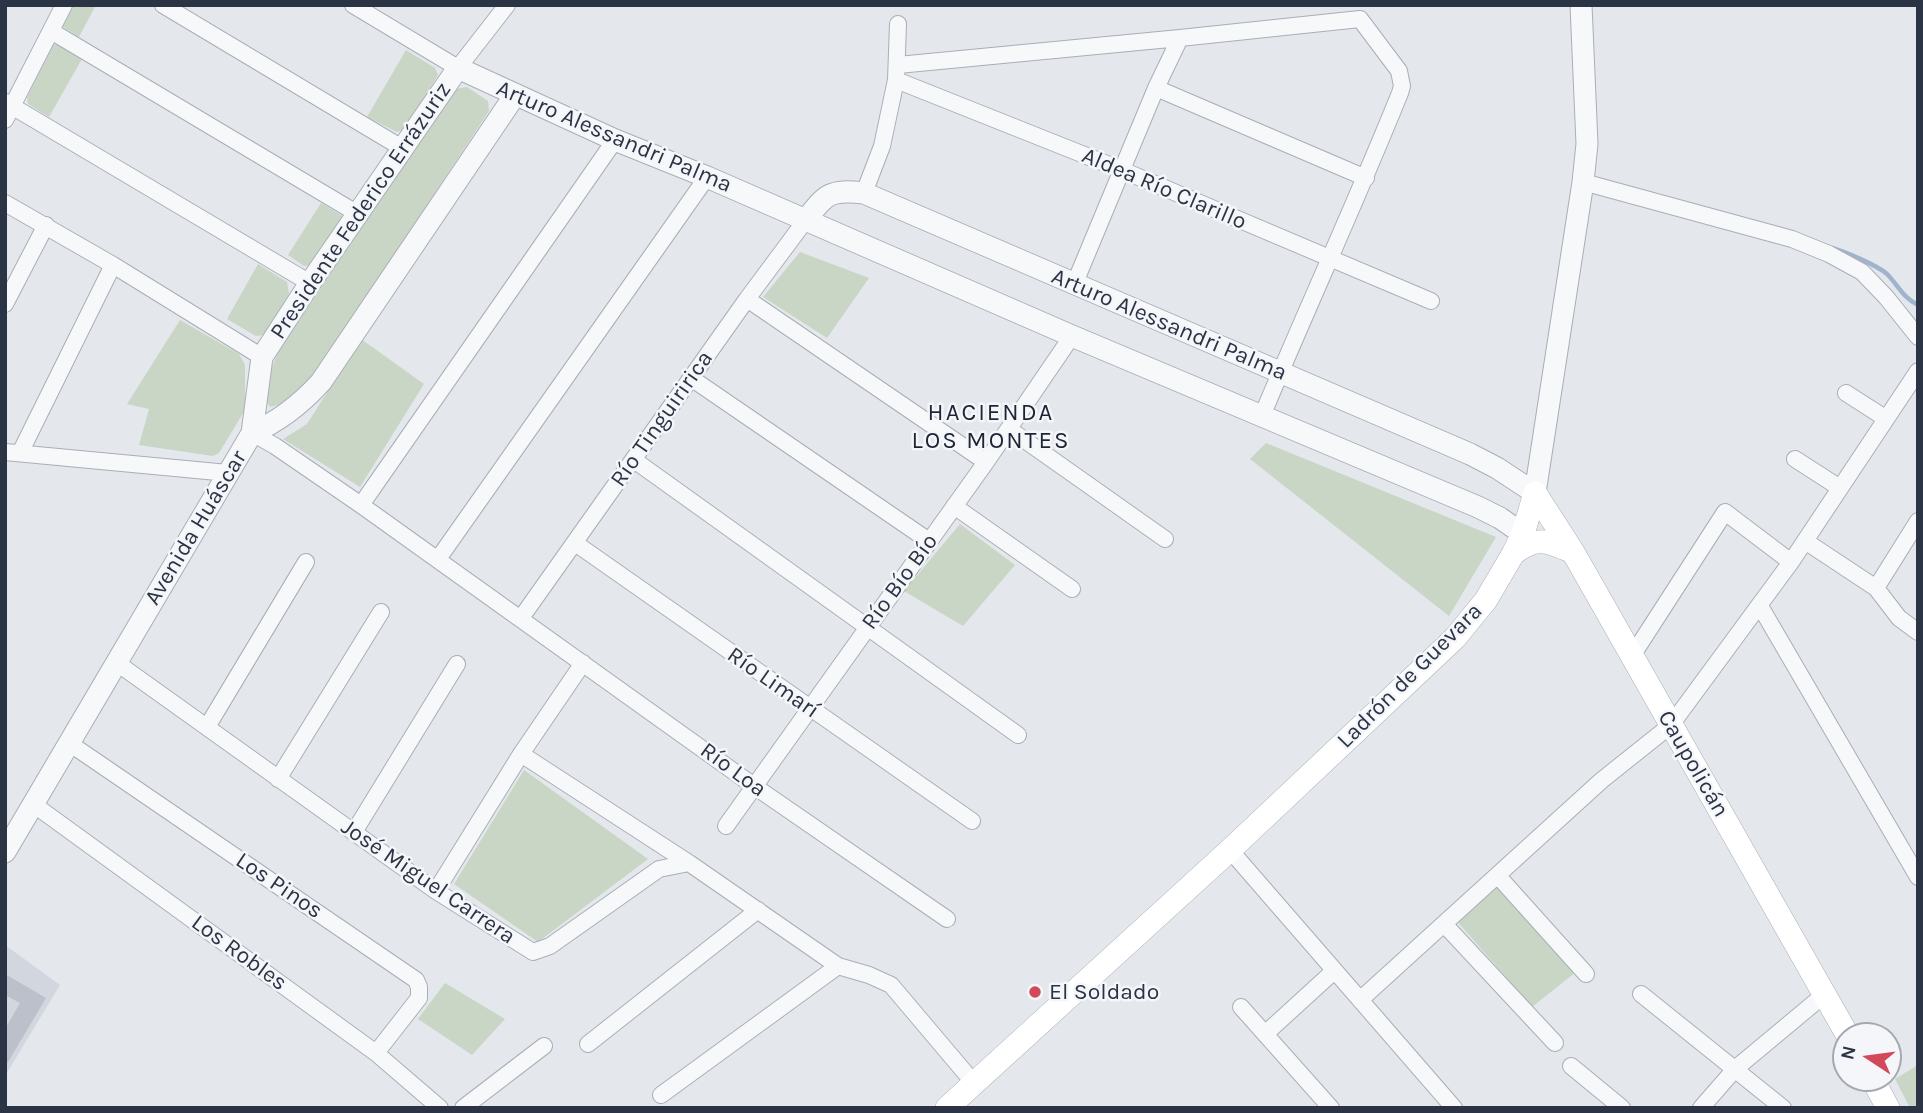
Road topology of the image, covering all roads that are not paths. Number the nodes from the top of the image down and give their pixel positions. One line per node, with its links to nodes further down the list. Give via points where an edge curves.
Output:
1 (64, 5): 7 (street)
2 (163, 5): 15 (street)
3 (353, 5): 9 (street, Arturo Alessandri Palma)
4 (507, 5): 9 (street, Presidente Federico Errázuriz)
5 (1581, 5): 19 (street, Ladrón de Guevara, via 1587,144)
6 (898, 24): 10 (street)
7 (51, 31): 13 (street); 22 (street)
8 (1180, 38): 10 (street); 11 (street); 18 (street, via 1360,19 1399,71 1402,86)
9 (458, 68): 12 (street, Arturo Alessandri Palma); 15 (street, Presidente Federico Errázuriz)
10 (897, 72): 16 (street, Aldea Río Clarillo); 20 (street, via 882,146)
11 (1156, 88): 16 (street); 18 (street)
12 (515, 95): 14 (street, Arturo Alessandri Palma); 42 (street, Avenida Huáscar, via 321,382 295,408)
13 (8, 109): 27 (street)
14 (615, 140): 17 (street, Arturo Alessandri Palma); 50 (street)
15 (402, 148): 22 (street, Presidente Federico Errázuriz)
16 (1122, 170): 25 (street, Aldea Río Clarillo); 28 (street)
17 (707, 177): 23 (street, Arturo Alessandri Palma); 59 (street)
18 (1366, 178): 25 (street)
19 (1583, 182): 33 (street, via 1791,239 1829,254 1862,272); 49 (street, Ladrón de Guevara)
20 (864, 193): 23 (street, Arturo Alessandri Palma, via 833,193); 28 (street, Arturo Alessandri Palma)
21 (5, 202): 24 (street)
22 (358, 214): 27 (street, Presidente Federico Errázuriz)
23 (805, 220): 29 (street, Río Tinguiririca); 32 (street, Arturo Alessandri Palma)
24 (46, 225): 26 (street); 31 (street)
25 (1329, 258): 30 (street, Aldea Río Clarillo); 36 (street)
26 (113, 265): 34 (street); 43 (street)
27 (310, 283): 34 (street, Presidente Federico Errázuriz)
28 (1074, 285): 36 (street, Arturo Alessandri Palma)
29 (747, 299): 37 (street, Río Tinguiririca); 46 (street)
30 (1431, 302)
31 (5, 304)
32 (1072, 336): 39 (street, Arturo Alessandri Palma); 41 (street, Río Bío Bío)
33 (1918, 337)
34 (262, 357): 42 (street, Presidente Federico Errázuriz)
35 (1918, 371): 40 (street)
36 (1280, 372): 39 (street); 49 (street, Arturo Alessandri Palma, via 1470,454)
37 (691, 378): 45 (street, Río Tinguiririca); 54 (street)
38 (1846, 393): 40 (street)
39 (1262, 416): 57 (street, Arturo Alessandri Palma, via 1500,518)
40 (1885, 418): 48 (street)
41 (1009, 429): 46 (street, Río Bío Bío); 53 (street)
42 (252, 433): 47 (street, Avenida Huáscar); 50 (street, Río Loa)
43 (13, 452): 47 (street)
44 (1795, 459): 48 (street)
45 (634, 460): 56 (street, Río Tinguiririca); 67 (street)
46 (986, 462): 51 (street, Río Bío Bío)
47 (228, 474): 70 (street, Avenida Huáscar)
48 (1840, 488): 55 (street)
49 (1535, 493): 57 (main road, Ladrón de Guevara); 58 (main road, Caupolicán)
50 (361, 505): 59 (street, Río Loa)
51 (954, 506): 54 (street, Río Bío Bío); 63 (street)
52 (1918, 521): 62 (street)
53 (1164, 539)
54 (929, 541): 67 (street, Río Bío Bío)
55 (1805, 541): 61 (street); 62 (street)
56 (575, 543): 66 (street, Río Tinguiririca); 73 (street, Río Limarí)
57 (1518, 544): 58 (main road, via 1552,542); 85 (main road, Ladrón de Guevara, via 1486,600 1455,638)
58 (1573, 552): 69 (main road, Caupolicán)
59 (438, 559): 66 (street, Río Loa)
60 (306, 562): 75 (street)
61 (1791, 562): 64 (street); 69 (street, via 1725,512)
62 (1876, 588): 68 (street, via 1899,618)
63 (1072, 589)
64 (1760, 606): 74 (street); 89 (street)
65 (381, 612): 79 (street)
66 (520, 618): 71 (street, Río Loa)
67 (867, 628): 73 (street, Río Bío Bío); 76 (street)
68 (1918, 632)
69 (1632, 656): 74 (main road, Caupolicán)
70 (117, 663): 75 (street, José Miguel Carrera); 77 (street, Avenida Huáscar)
71 (583, 663): 78 (street); 80 (street, Río Loa)
72 (457, 664): 84 (street)
73 (809, 709): 80 (street, Río Bío Bío); 82 (street, Río Limarí)
74 (1671, 725): 88 (street, via 1602,780); 98 (main road, Caupolicán)
75 (206, 727): 79 (street, José Miguel Carrera)
76 (1018, 735)
77 (69, 743): 81 (street, Avenida Huáscar); 106 (street, Los Pinos, via 416,980 419,998)
78 (521, 754): 87 (street); 90 (street)
79 (278, 779): 84 (street, José Miguel Carrera)
80 (754, 786): 83 (street, Río Bío Bío); 92 (street, Río Loa)
81 (33, 804): 86 (street, Avenida Huáscar); 106 (street, Los Robles)
82 (972, 821)
83 (726, 826)
84 (354, 832): 90 (street, José Miguel Carrera)
85 (1230, 850): 95 (street); 109 (main road, Ladrón de Guevara)
86 (5, 852)
87 (689, 863): 90 (street, José Miguel Carrera, via 659,869 550,946 533,952); 91 (street)
88 (1498, 876): 93 (street); 96 (street)
89 (1918, 877)
90 (436, 891)
91 (758, 911): 94 (street); 104 (street)
92 (947, 919)
93 (1444, 923): 99 (street); 103 (street)
94 (838, 966): 109 (street, via 891,985); 111 (street)
95 (1334, 971): 99 (street); 102 (street)
96 (1586, 974)
97 (1641, 994): 108 (street)
98 (1825, 995): 101 (main road, Caupolicán); 108 (street)
99 (1360, 1000): 116 (street)
100 (1241, 1007): 102 (street)
101 (1841, 1022)
102 (1265, 1034): 115 (street)
103 (1555, 1043)
104 (588, 1044)
105 (544, 1046): 113 (street)
106 (376, 1053): 112 (street, Los Robles)
107 (1571, 1066): 117 (street)
108 (1735, 1069): 118 (street); 119 (street)
109 (974, 1082): 114 (main road, Ladrón de Guevara)
110 (1879, 1092): 120 (main road)
111 (661, 1095)
112 (440, 1108)
113 (463, 1108)
114 (947, 1108)
115 (1331, 1108)
116 (1454, 1108)
117 (1622, 1108)
118 (1701, 1108)
119 (1783, 1108)
120 (1888, 1108)

